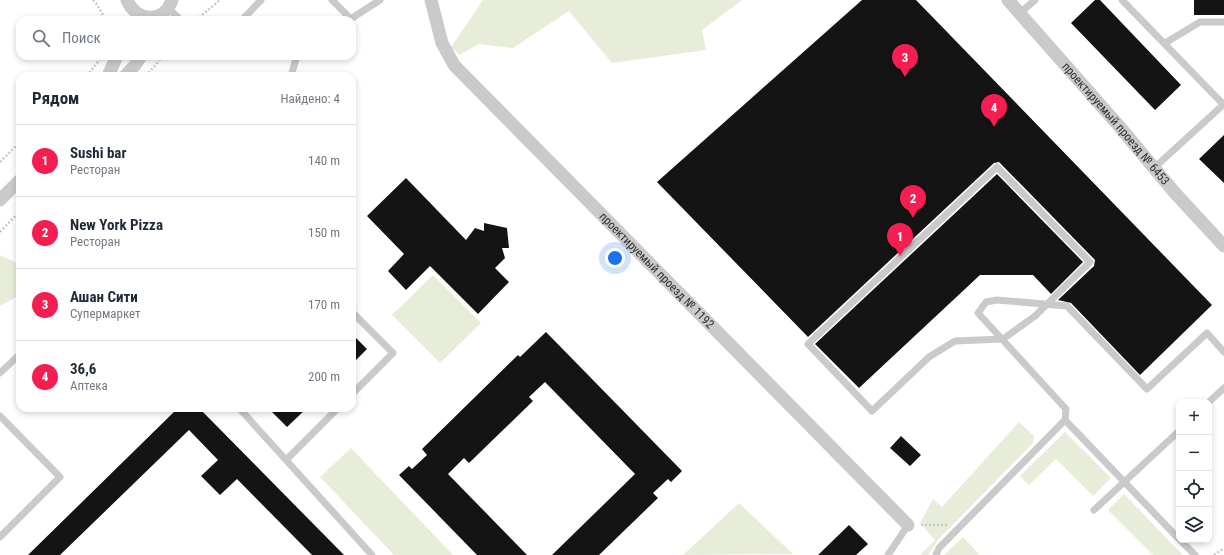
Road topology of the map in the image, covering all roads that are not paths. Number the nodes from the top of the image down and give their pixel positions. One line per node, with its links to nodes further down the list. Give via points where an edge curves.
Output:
1 (118, 0): 10 (street)
2 (262, 0): 15 (lane)
3 (332, 0): 16 (lane)
4 (380, 0): 17 (lane)
5 (431, 0): 47 (street, проектируемый проезд № 1192, via 442,42 454,65)
6 (1008, 0): 11 (street, проектируемый проезд № 6453)
7 (1034, 0): 11 (lane)
8 (1122, 0): 19 (lane)
9 (168, 7): 13 (street); 14 (lane)
10 (131, 10): 12 (street)
11 (1020, 13): 27 (street, проектируемый проезд № 6453)
12 (141, 16)
13 (157, 16)
14 (177, 16)
15 (246, 16)
16 (346, 16)
17 (356, 16)
18 (1224, 22): 19 (lane, via 1200,22)
19 (1165, 43): 26 (lane)
20 (115, 60): 23 (street)
21 (138, 60): 24 (street)
22 (296, 60): 25 (lane)
23 (110, 72)
24 (129, 72)
25 (292, 72)
26 (1224, 105): 27 (lane)
27 (1154, 168): 30 (street, проектируемый проезд № 6453)
28 (16, 184): 29 (street)
29 (0, 200)
30 (1224, 246)
31 (356, 316): 37 (lane, via 393,353)
32 (1003, 339): 32 (lane, via 1035,316 1090,262 997,167 808,344 872,411 929,357 955,341); 33 (lane, via 978,313 986,302 997,300 1067,306 1147,389 1207,334); 42 (lane, via 1066,409)
33 (1224, 352)
34 (16, 358): 35 (lane)
35 (0, 373)
36 (1224, 388): 38 (lane)
37 (356, 390)
38 (1212, 399)
39 (243, 412): 44 (lane)
40 (334, 412): 44 (lane)
41 (0, 416): 49 (lane, via 60,477)
42 (1065, 420): 45 (lane); 53 (lane, via 938,548)
43 (1176, 434): 45 (lane)
44 (286, 460): 51 (lane)
45 (1124, 482): 46 (lane); 48 (lane)
46 (1094, 510)
47 (908, 525): 52 (lane)
48 (1176, 535)
49 (0, 537)
50 (1184, 543): 54 (lane)
51 (372, 555)
52 (888, 555)
53 (936, 555)
54 (1195, 555)

